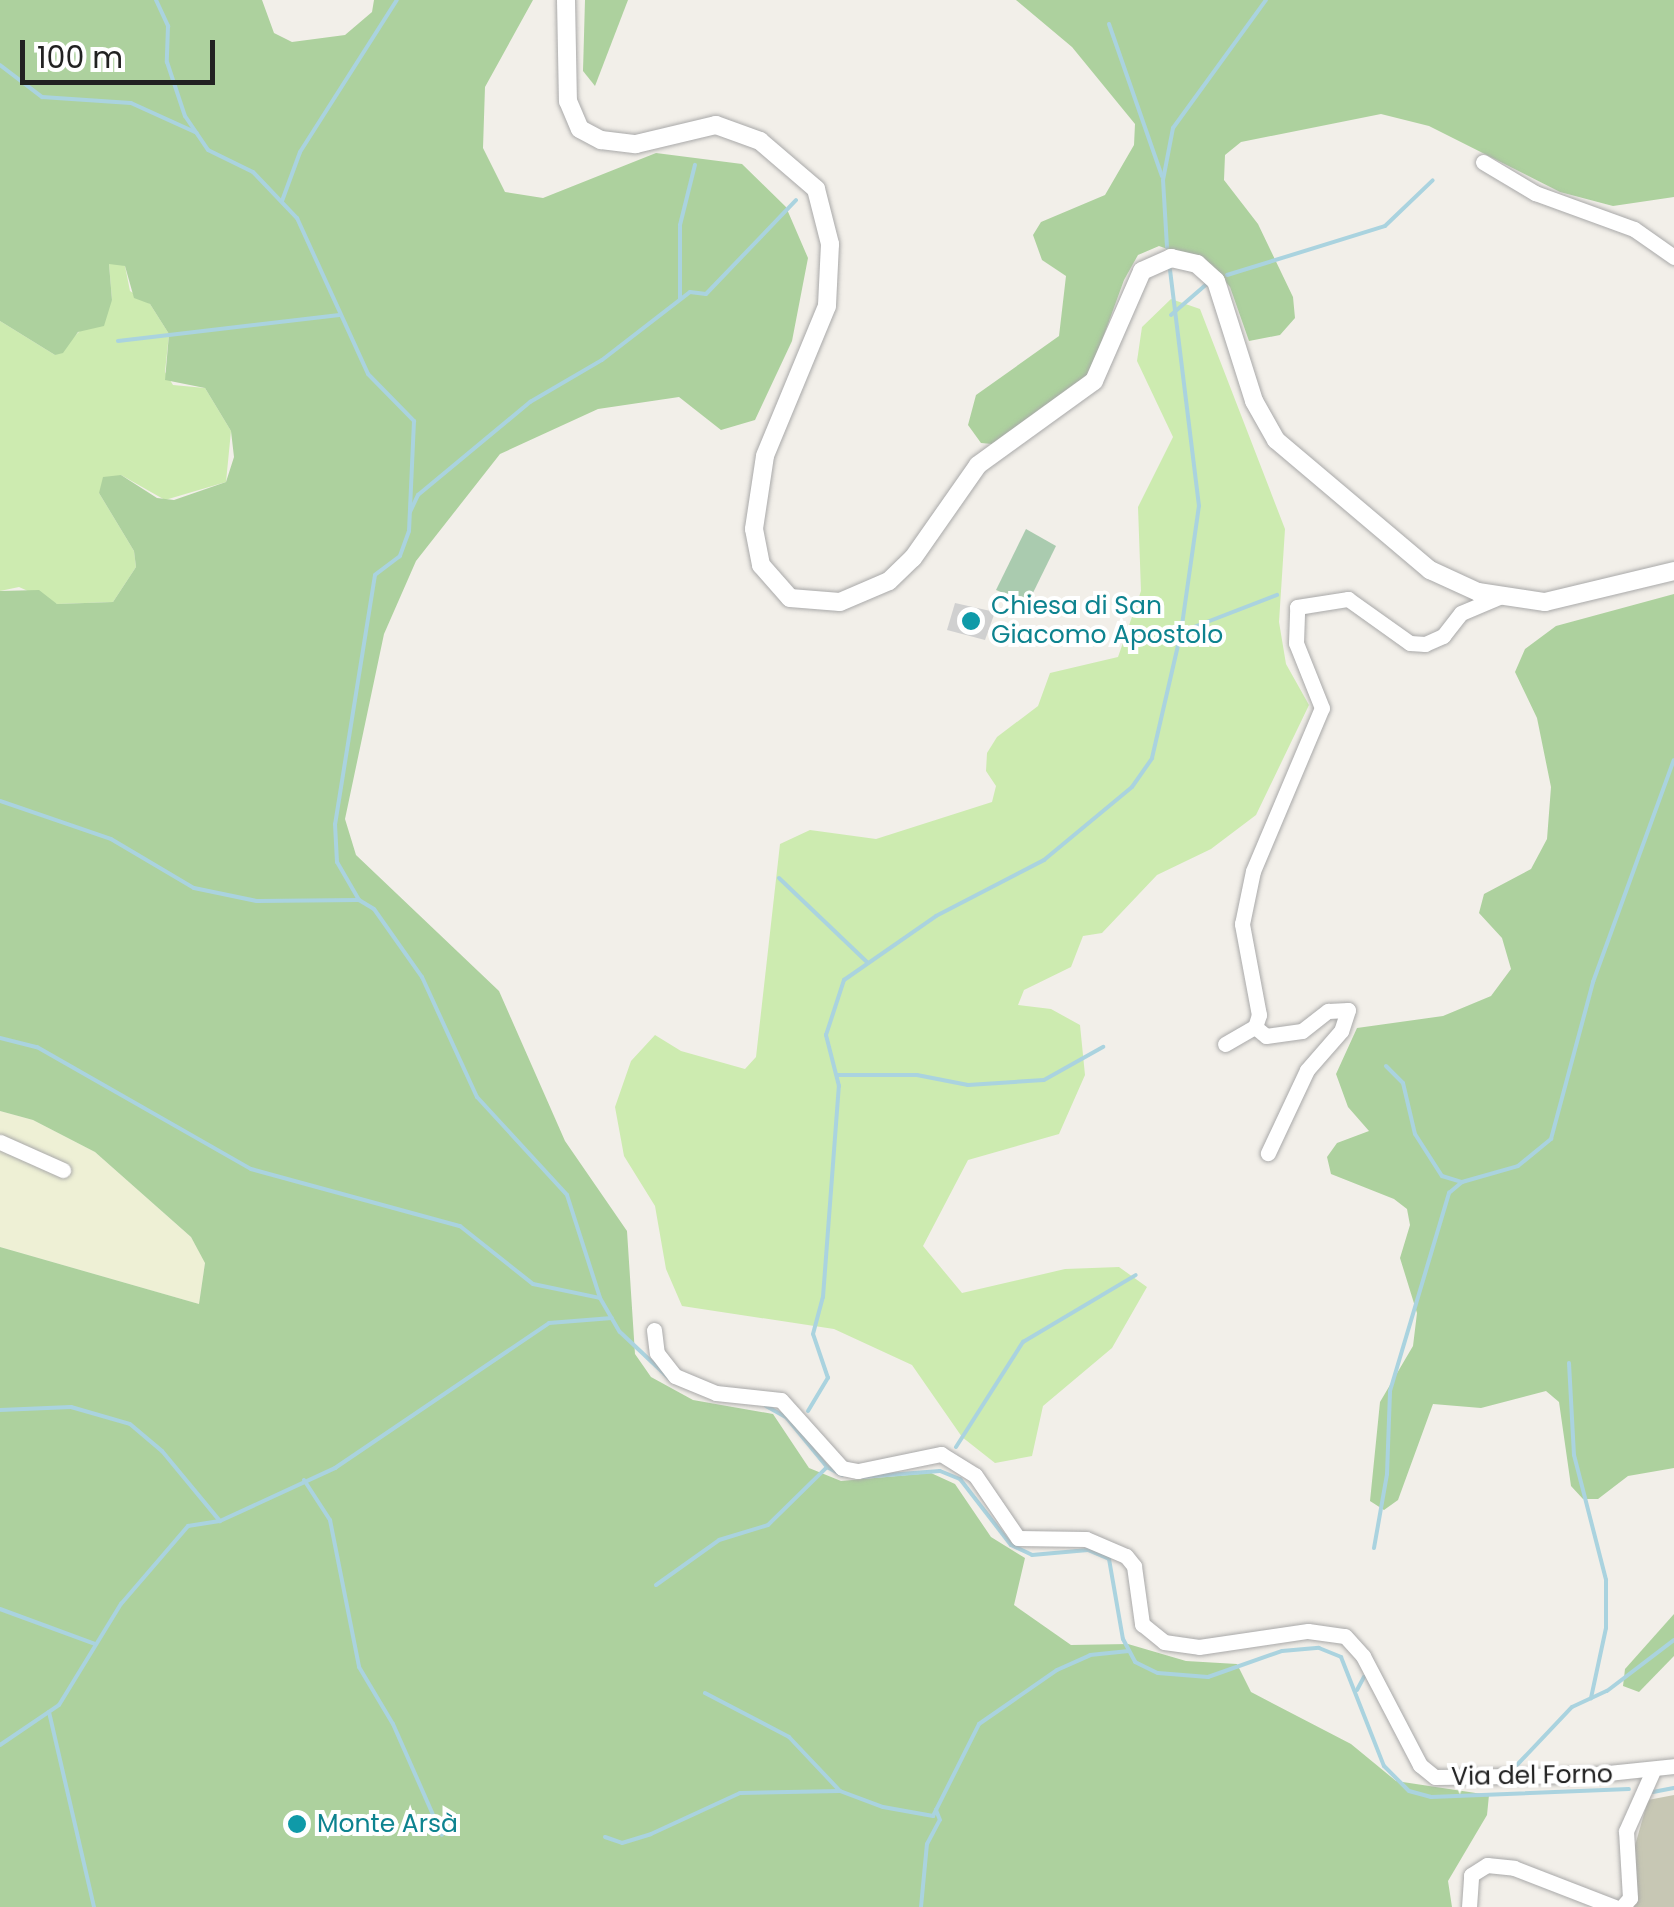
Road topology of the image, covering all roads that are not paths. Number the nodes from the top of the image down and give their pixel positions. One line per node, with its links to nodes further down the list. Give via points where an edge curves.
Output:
1 (566, 0): 5 (street, via 568,101 580,129 601,140 636,144 716,125 760,141 816,189 830,244 827,306 765,456 754,529 760,564 790,598 840,602 889,581 978,465 1094,382 1142,271 1171,258 1196,264 1216,281 1254,401 1276,440 1430,570)
2 (1484, 162): 3 (street, via 1535,193 1634,228)
3 (1674, 257)
4 (1674, 571): 5 (street, via 1580,599)
5 (1498, 597): 6 (street, via 1461,613 1443,636 1425,644 1410,644 1348,599 1297,607 1296,643 1322,708 1252,871 1242,924 1257,994)
6 (1255, 1027): 7 (street); 9 (street, via 1266,1036 1302,1031 1328,1011 1348,1010 1341,1032 1307,1070)
7 (1225, 1044)
8 (0, 1142): 10 (street)
9 (1268, 1153)
10 (63, 1170)
11 (654, 1330): 13 (street, Via del Forno, via 658,1353 675,1376 716,1392 781,1400 842,1468 858,1471 941,1454 974,1475 1018,1538 1086,1538 1126,1556 1134,1566 1142,1624 1164,1642 1246,1644 1308,1631 1346,1636 1420,1765 1435,1777)
12 (1674, 1766): 13 (street, Via del Forno)
13 (1652, 1772): 16 (street, Via del Forno, via 1626,1830 1630,1898)
14 (1469, 1907): 15 (street, via 1471,1874 1487,1865 1514,1868)
15 (1614, 1907)
16 (1622, 1907)

